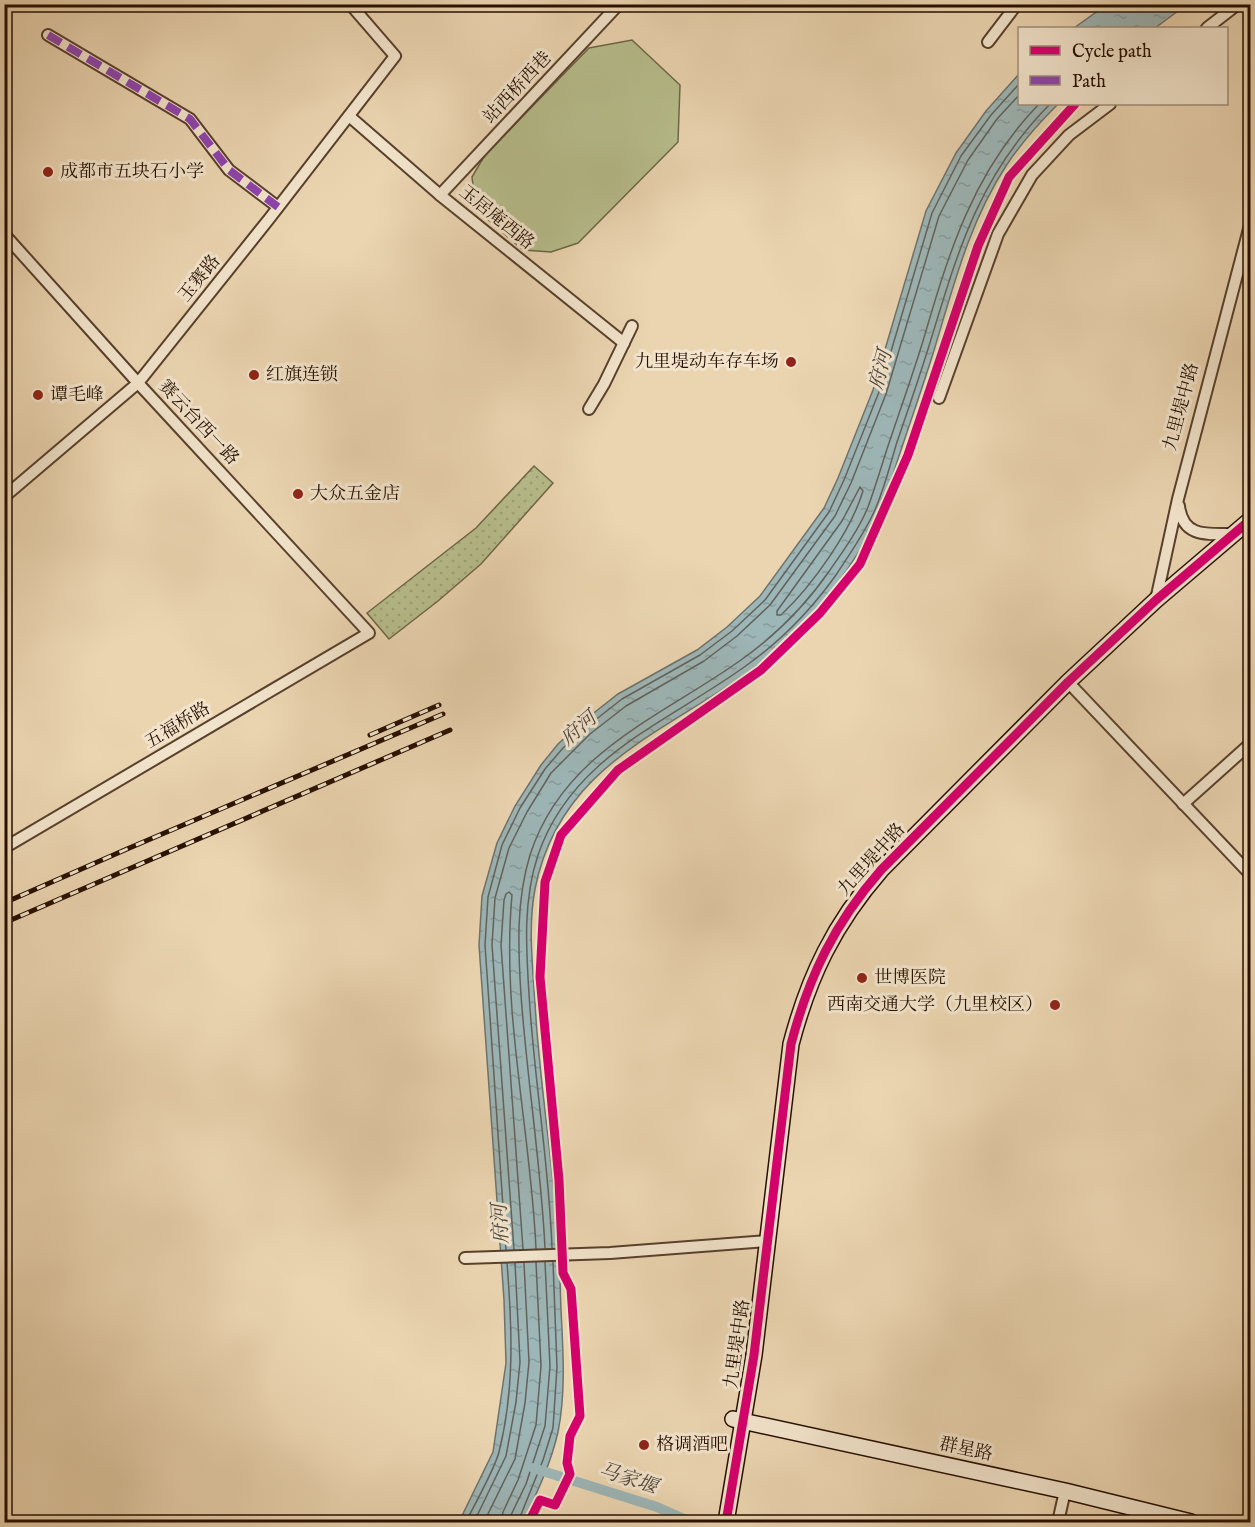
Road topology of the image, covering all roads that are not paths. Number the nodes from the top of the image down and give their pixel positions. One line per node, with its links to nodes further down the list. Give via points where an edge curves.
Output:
1 (350, 4): 9 (street, 玉赛路, via 395,56)
2 (619, 4): 10 (street, 站西桥西巷)
3 (1017, 4): 7 (street)
4 (1238, 4): 5 (street)
5 (1208, 27)
6 (48, 35): 11 (street, via 190,119 229,170)
7 (988, 42)
8 (1109, 105): 17 (street, via 1069,135 1032,175 998,234)
9 (349, 116): 10 (street, 玉居庵西路); 11 (street, 玉赛路)
10 (440, 195): 15 (street, 玉居庵西路)
11 (278, 207): 16 (street, 玉赛路)
12 (1251, 225): 20 (street, 九里堤中路)
13 (4, 234): 16 (street, 赛云台西一路)
14 (632, 327): 15 (street)
15 (624, 343): 18 (street)
16 (138, 382): 19 (street, 玉赛路); 24 (street, 赛云台西一路)
17 (939, 398)
18 (589, 409)
19 (4, 497)
20 (1178, 499): 22 (street, via 1181,519 1188,528 1206,534); 23 (street, 九里堤中路)
21 (1251, 520): 22 (street, 九里堤中路)
22 (1234, 534): 23 (street, 九里堤中路)
23 (1156, 600): 25 (street, 九里堤中路)
24 (369, 633): 28 (street, 五福桥路)
25 (1068, 682): 27 (street); 30 (street, 九里堤中路, via 881,870 857,897 828,945 801,1005 791,1044)
26 (1251, 744): 27 (street)
27 (1183, 804): 29 (street)
28 (4, 848)
29 (1251, 874)
30 (768, 1241): 31 (street); 32 (street, 九里堤中路, via 754,1355)
31 (468, 1258)
32 (738, 1420): 33 (street, 群星路); 34 (street, 九里堤中路)
33 (1065, 1491): 35 (street); 36 (street, 群星路)
34 (726, 1522)
35 (1058, 1522)
36 (1191, 1522)

